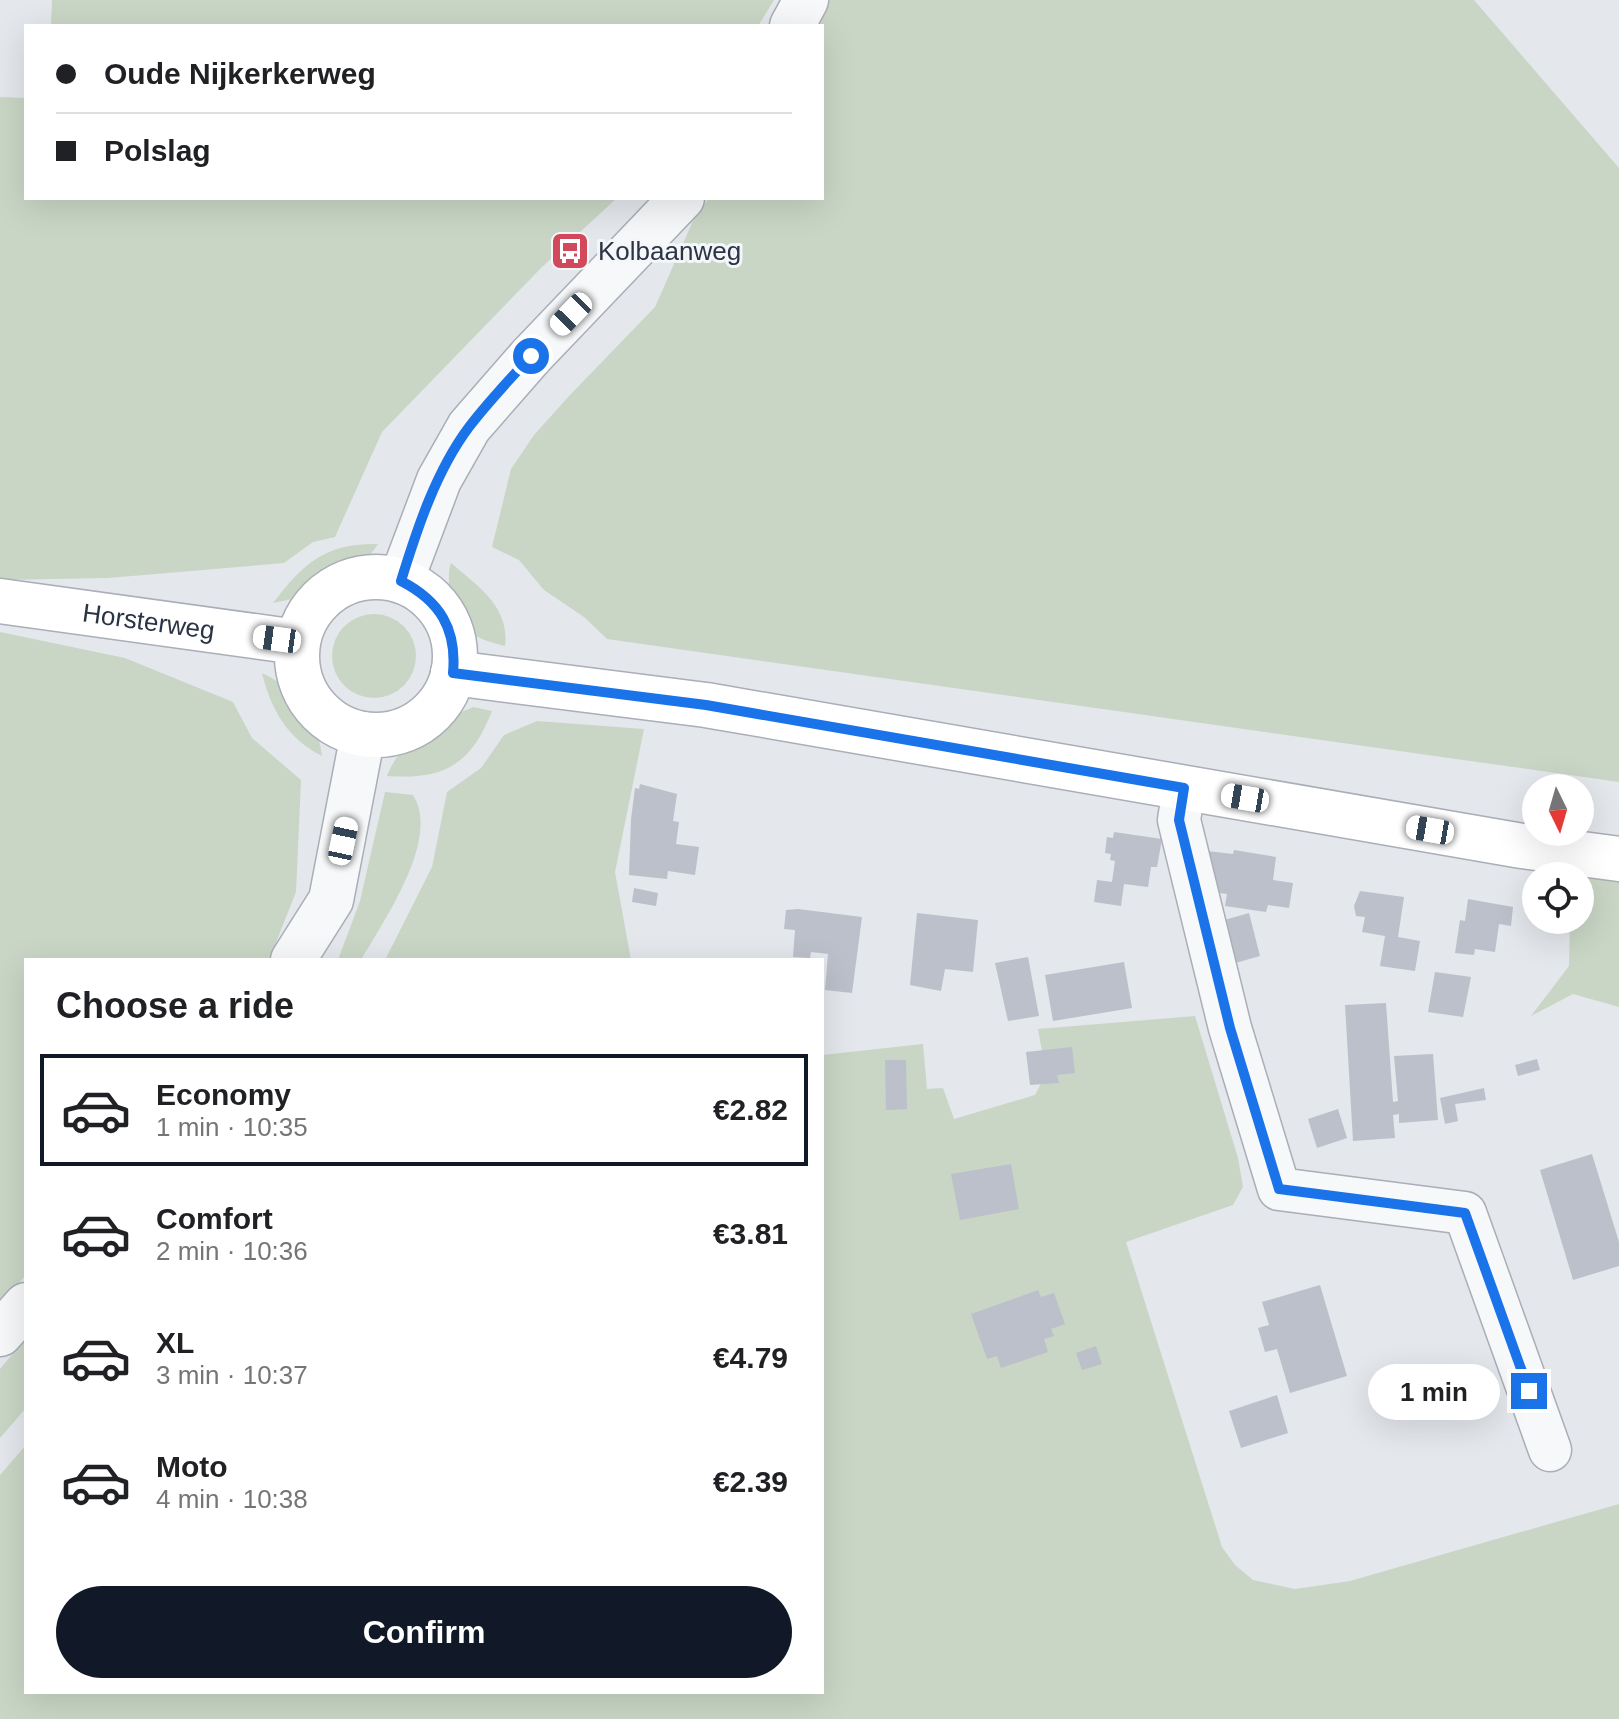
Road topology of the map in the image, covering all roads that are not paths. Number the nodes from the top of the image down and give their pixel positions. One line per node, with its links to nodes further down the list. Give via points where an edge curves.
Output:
1 (806, 0): 2 (street)
2 (793, 24)
3 (680, 200): 4 (street, via 469,427 439,480)
4 (401, 581): 6 (main road, via 357,579 336,588 318,602); 7 (main road, via 438,607 450,627)
5 (0, 601): 6 (main road, Horsterweg)
6 (297, 642): 8 (main road, via 297,666 311,701 339,727)
7 (453, 673): 8 (main road, via 445,695 420,721 387,735); 9 (main road, via 706,705)
8 (363, 734): 11 (street, via 331,900)
9 (1184, 788): 10 (main road); 14 (street, via 1179,820 1230,1028 1279,1189 1465,1213)
10 (1619, 859)
11 (294, 958)
12 (24, 1307): 13 (street)
13 (0, 1334)
14 (1550, 1450)

